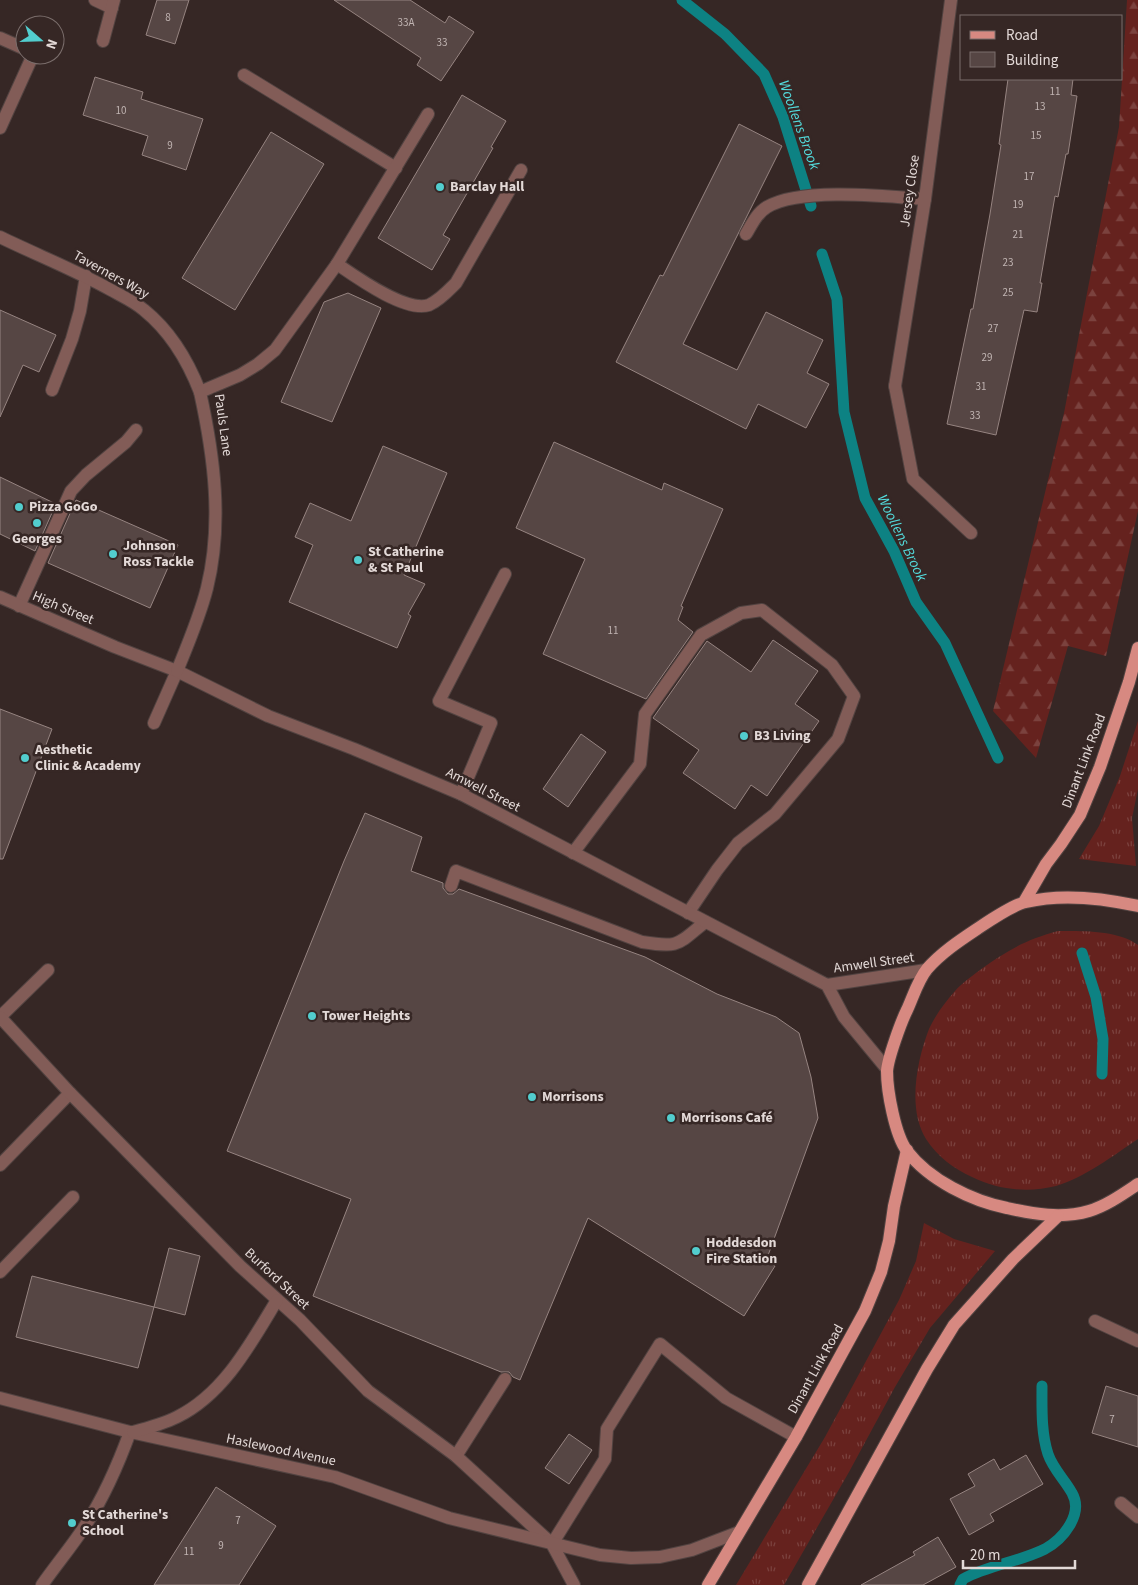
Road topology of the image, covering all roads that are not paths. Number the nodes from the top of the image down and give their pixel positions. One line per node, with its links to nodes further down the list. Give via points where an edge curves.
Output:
1 (95, 0): 3 (street)
2 (951, 0): 13 (street, Jersey Close)
3 (113, 4): 5 (street)
4 (0, 38): 6 (street)
5 (103, 40)
6 (15, 45)
7 (28, 65): 10 (street)
8 (244, 75): 11 (street)
9 (428, 114): 11 (street, Pauls Lane)
10 (0, 128)
11 (396, 168): 16 (street, Pauls Lane)
12 (521, 170): 16 (street, via 456,283 444,296 427,306 405,304 387,296)
13 (925, 199): 14 (street, via 842,194 778,202 755,217); 21 (street, Jersey Close, via 895,386 914,479)
14 (746, 234)
15 (0, 237): 17 (street, Taverners Way)
16 (337, 264): 19 (street, Pauls Lane, via 275,350 240,375)
17 (86, 276): 18 (street, via 72,339); 19 (street, Taverners Way, via 143,308 159,324 177,347)
18 (52, 390)
19 (200, 392): 27 (street, Pauls Lane, via 213,461 215,544 207,590)
20 (136, 430): 24 (street, via 71,491)
21 (971, 533)
22 (505, 574): 29 (street, via 439,701 491,723)
23 (0, 597): 24 (street, High Street)
24 (19, 606): 25 (street, High Street)
25 (115, 647): 27 (street, Amwell Street)
26 (1138, 648): 32 (main road, Dinant Link Road, via 1100,767 1080,815)
27 (177, 671): 28 (street, Pauls Lane); 29 (street, Amwell Street, via 268,716)
28 (154, 723)
29 (461, 794): 30 (street, Amwell Street)
30 (573, 853): 34 (street, Amwell Street); 34 (street, via 640,764 645,714 700,635 740,613 762,610 832,665 854,696 838,739 775,814 738,843)
31 (450, 886): 35 (street, via 456,871 642,942 679,943)
32 (1024, 902): 33 (main road, via 1062,896); 37 (main road, via 966,936)
33 (1138, 906)
34 (688, 913): 35 (street, Amwell Street)
35 (705, 922): 38 (street, Amwell Street)
36 (48, 970): 39 (street)
37 (926, 970): 38 (street, Amwell Street); 40 (main road, via 902,1021)
38 (827, 985): 40 (street, Amwell Street, via 844,1018)
39 (0, 1017): 41 (street, Burford Street)
40 (887, 1069): 42 (main road, via 895,1122)
41 (70, 1093): 43 (street); 48 (street, Burford Street)
42 (907, 1150): 46 (main road, via 930,1173 961,1193 990,1205); 54 (main road, Dinant Link Road, via 881,1272 865,1311)
43 (0, 1165)
44 (1138, 1184): 46 (main road, via 1089,1211)
45 (73, 1197): 47 (street)
46 (1058, 1216): 63 (main road, via 1013,1259 954,1324)
47 (0, 1272)
48 (277, 1300): 53 (street, via 237,1364 202,1400 160,1425); 55 (street, Burford Street, via 368,1391)
49 (1095, 1321): 50 (street)
50 (1138, 1340)
51 (505, 1379): 55 (street)
52 (0, 1398): 53 (street, Haslewood Avenue)
53 (130, 1432): 59 (street, Haslewood Avenue, via 335,1477 449,1518); 60 (street, via 113,1477 100,1500)
54 (796, 1437): 58 (main road, Dinant Link Road); 59 (street, via 726,1398 660,1344 607,1429 605,1459)
55 (456, 1456): 59 (street, Burford Street)
56 (1121, 1503): 57 (street)
57 (1138, 1518)
58 (739, 1532): 59 (street, via 660,1558 600,1554); 62 (main road, Dinant Link Road)
59 (552, 1544): 61 (street, Burford Street)
60 (42, 1585)
61 (574, 1585)
62 (708, 1585)
63 (808, 1585)

